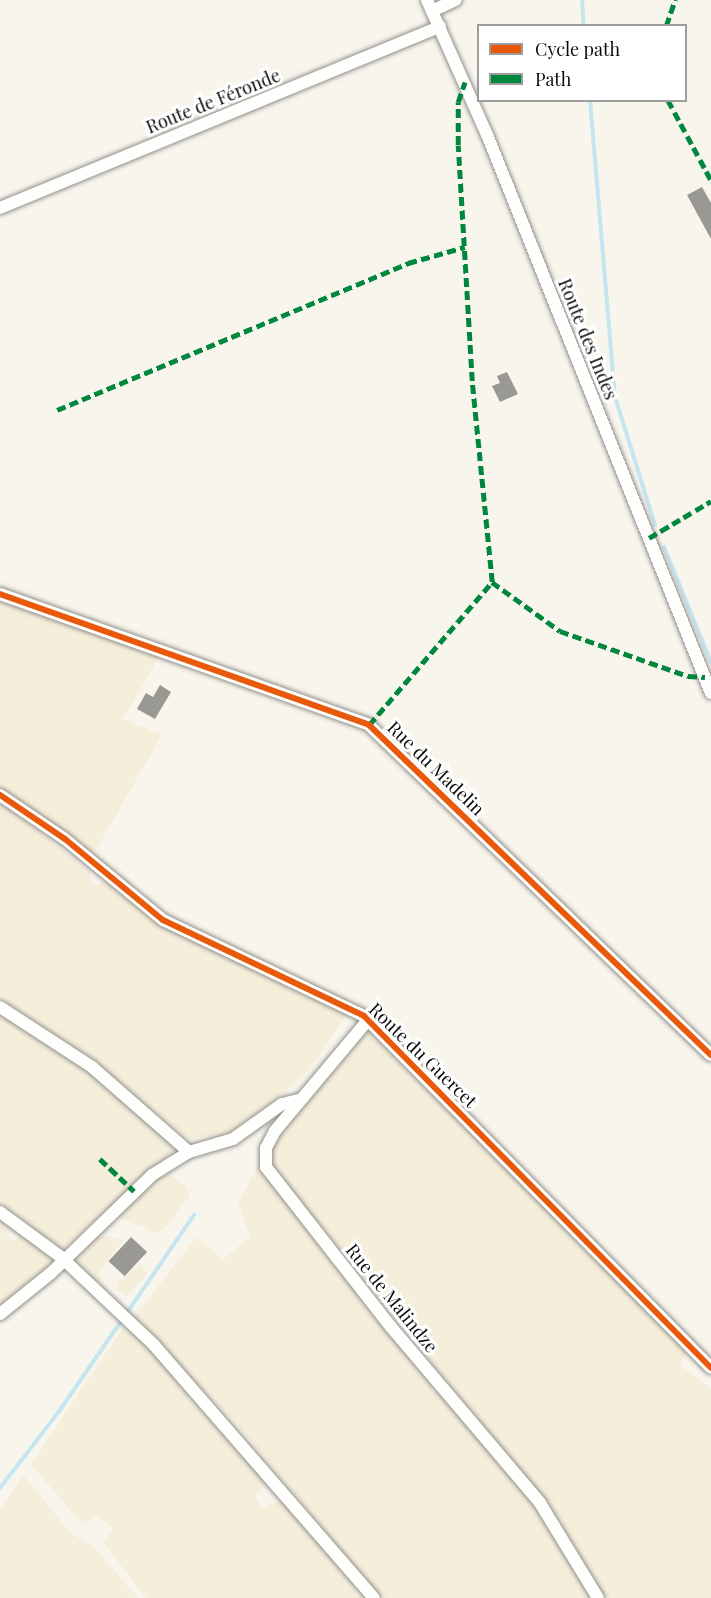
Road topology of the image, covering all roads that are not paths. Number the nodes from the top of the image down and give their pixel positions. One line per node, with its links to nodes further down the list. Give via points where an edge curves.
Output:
1 (456, 0): 2 (street)
2 (429, 5): 3 (street, Route des Indes)
3 (440, 27): 4 (street, Route de Féronde); 6 (street, Route des Indes)
4 (0, 208)
5 (0, 594): 10 (street, Rue du Madelin, via 369,725)
6 (711, 693)
7 (0, 795): 9 (street, Route du Guercet, via 65,839 170,924 335,999)
8 (0, 1007): 12 (street, via 92,1067)
9 (368, 1020): 11 (street, Rue de Malindze); 16 (street, Route du Guercet)
10 (711, 1055)
11 (300, 1100): 12 (street, via 282,1104 234,1139); 18 (street, Rue de Malindze, via 268,1144 268,1171 433,1379 540,1503)
12 (189, 1152): 14 (street, via 152,1175)
13 (0, 1212): 14 (street)
14 (64, 1259): 15 (street); 17 (street, via 129,1320 217,1413)
15 (0, 1314)
16 (711, 1368)
17 (374, 1598)
18 (597, 1598)

